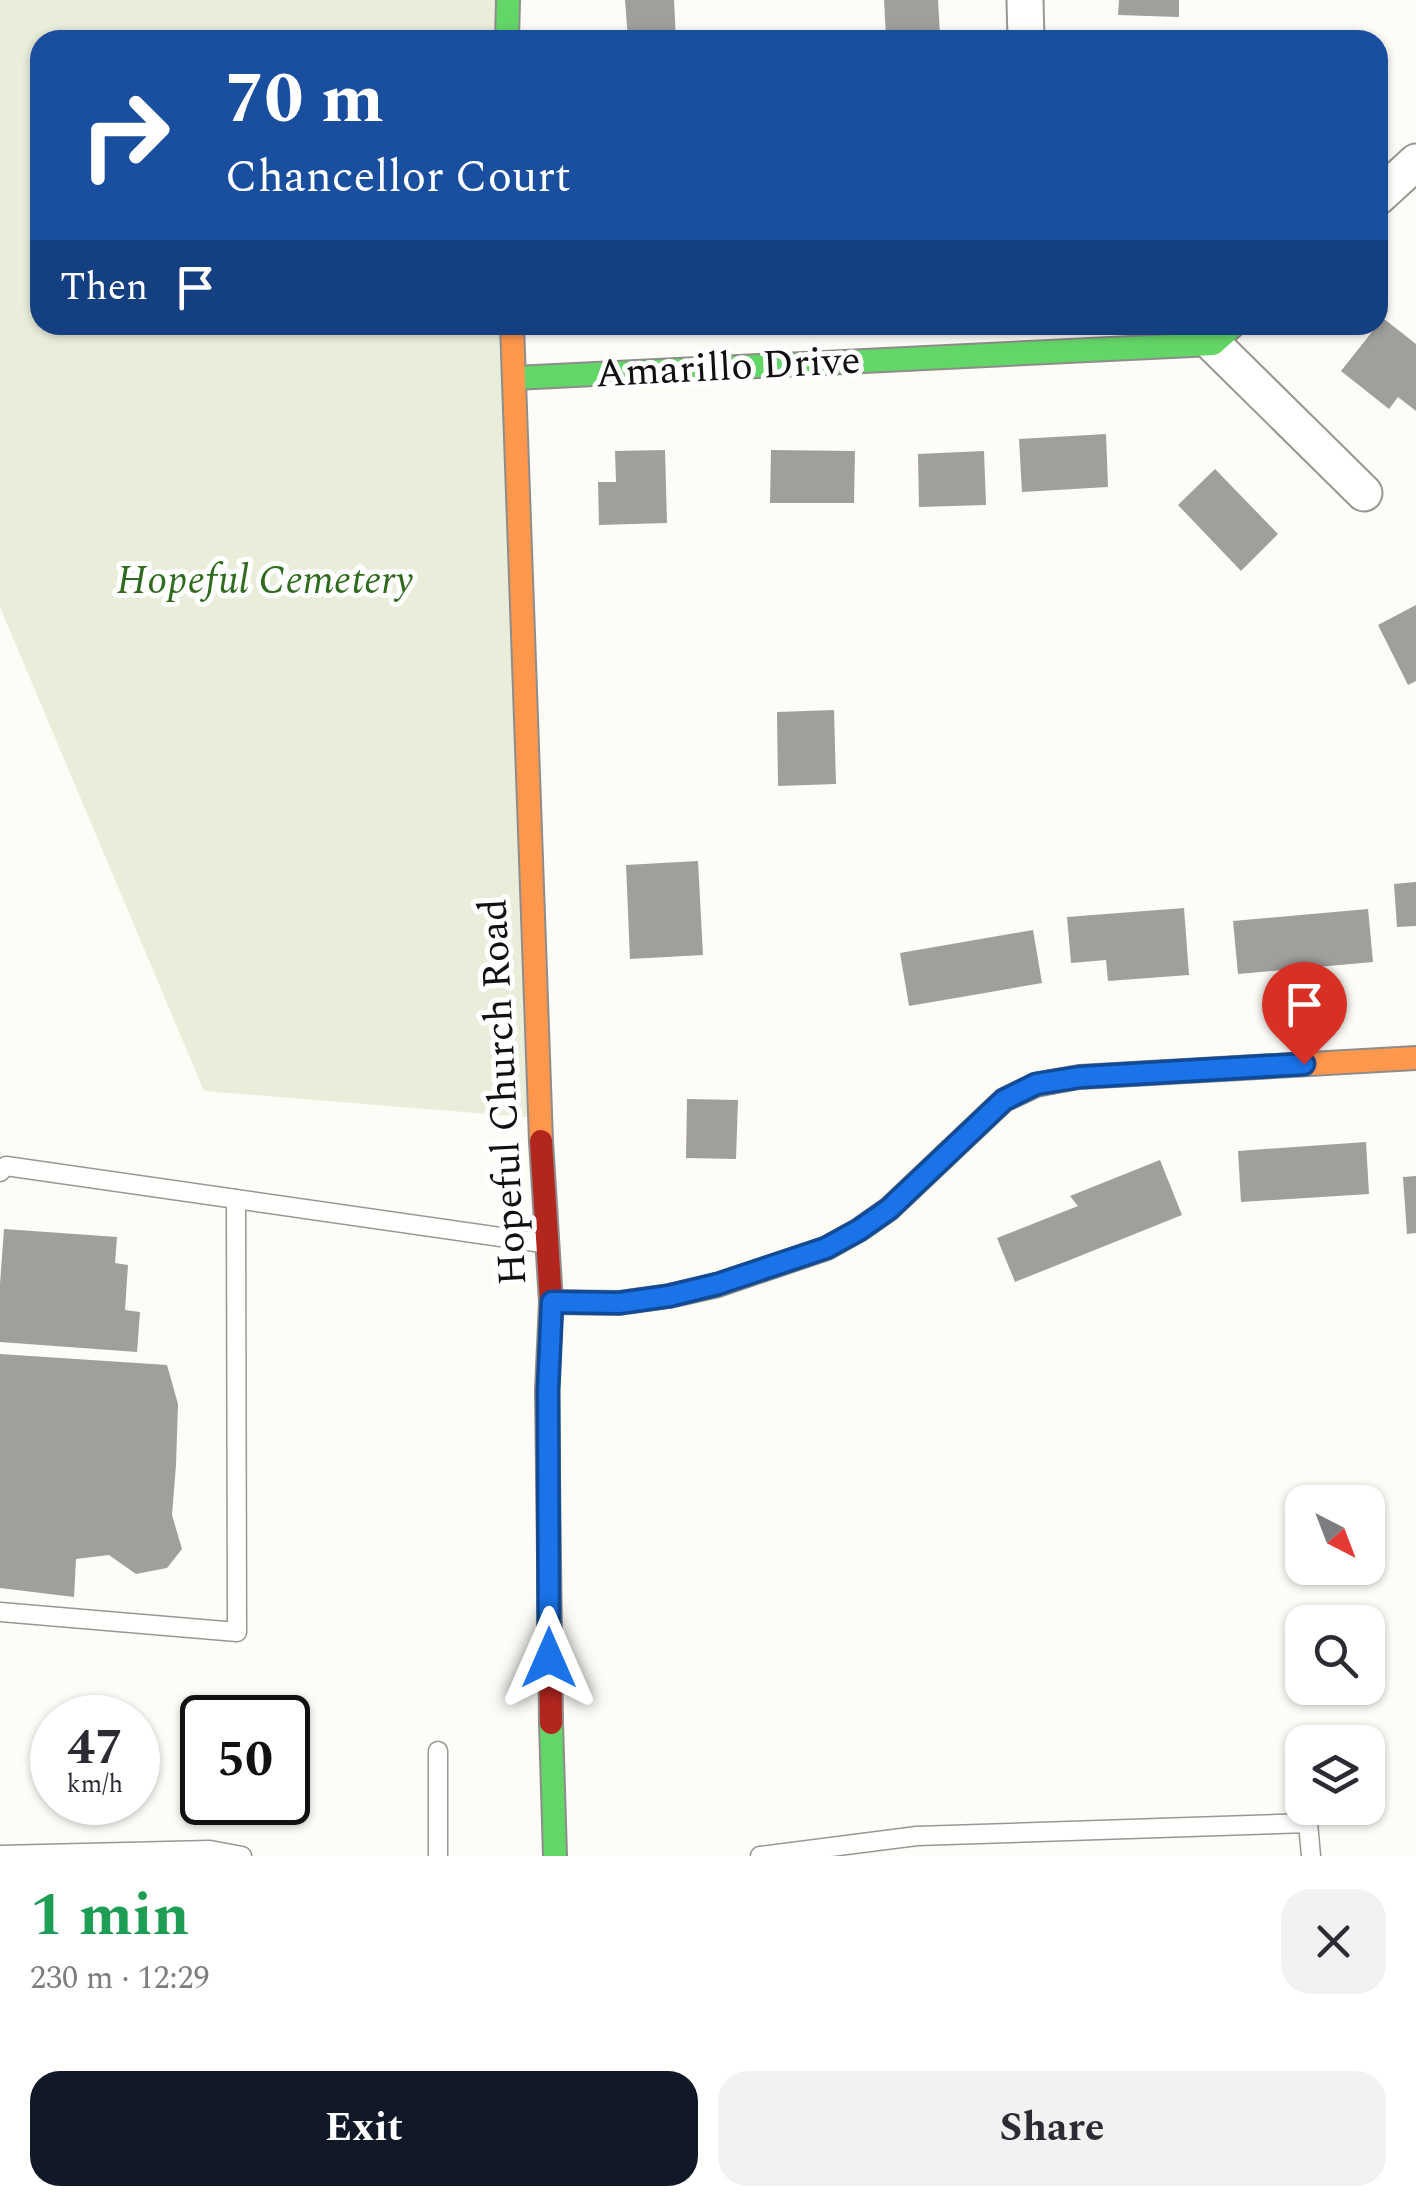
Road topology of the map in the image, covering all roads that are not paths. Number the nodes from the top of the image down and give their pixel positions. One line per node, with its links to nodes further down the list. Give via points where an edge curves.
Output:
1 (508, 0): 3 (street)
2 (1026, 0): 4 (street)
3 (507, 30)
4 (1026, 30)
5 (1416, 162): 6 (street)
6 (1388, 187)
7 (512, 335): 10 (street, Hopeful Church Road)
8 (1224, 335): 9 (street, Amarillo Drive); 11 (street)
9 (1034, 339): 10 (street, Amarillo Drive)
10 (514, 378): 15 (street, Hopeful Church Road)
11 (1364, 493)
12 (1416, 1058): 16 (street, via 1036,1084 1004,1100 889,1209 826,1248 669,1296)
13 (0, 1172): 14 (lane, via 6,1166)
14 (236, 1199): 15 (lane); 17 (lane, via 238,1632)
15 (548, 1243): 16 (street, Hopeful Church Road)
16 (552, 1302): 23 (street, Hopeful Church Road)
17 (0, 1612)
18 (438, 1752): 22 (lane)
19 (917, 1836): 24 (lane); 25 (lane); 26 (lane, via 1308,1822)
20 (0, 1856): 21 (lane, via 210,1850)
21 (237, 1856)
22 (438, 1856)
23 (555, 1856)
24 (760, 1856)
25 (918, 1856)
26 (1312, 1856)

